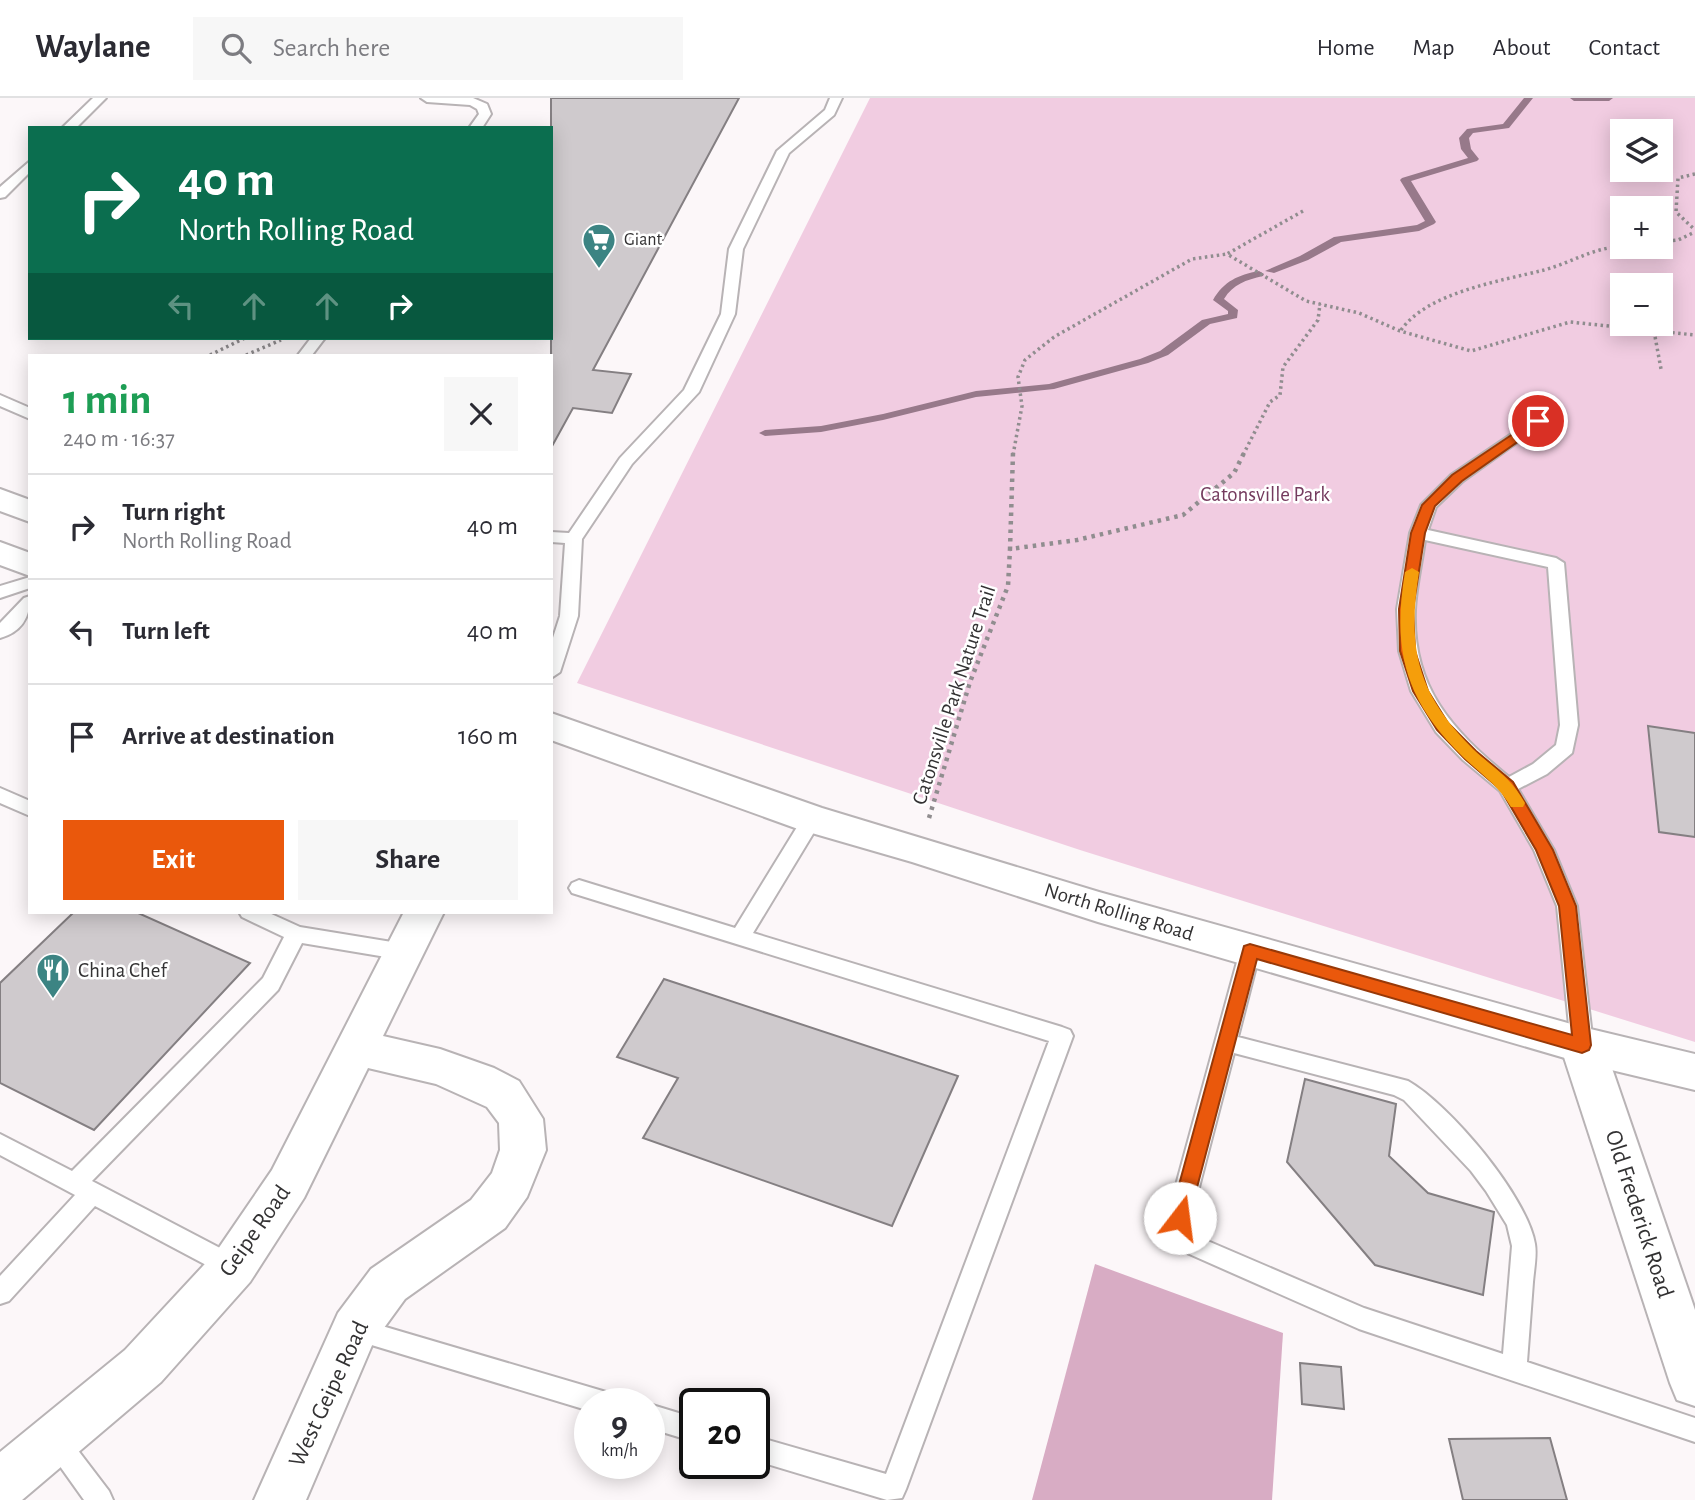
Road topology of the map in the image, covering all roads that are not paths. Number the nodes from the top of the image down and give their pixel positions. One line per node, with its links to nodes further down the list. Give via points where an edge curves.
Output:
1 (100, 98): 4 (lane)
2 (427, 98): 5 (lane, via 483,107 485,114)
3 (836, 98): 18 (lane, via 830,112 783,151 736,249 729,314 691,392 626,461)
4 (70, 126)
5 (476, 126)
6 (28, 167): 7 (lane)
7 (0, 194)
8 (316, 340): 9 (lane)
9 (306, 354)
10 (0, 397): 11 (lane); 12 (lane)
11 (28, 401)
12 (28, 413)
13 (1538, 421): 16 (lane, via 1457,478 1429,505)
14 (0, 499): 15 (street)
15 (28, 511)
16 (1418, 533): 29 (lane, via 1406,609 1408,651 1420,691 1443,727); 29 (lane, via 1556,563 1569,724 1565,748)
17 (553, 537): 18 (lane)
18 (574, 539): 25 (lane)
19 (0, 553): 20 (street)
20 (28, 564)
21 (28, 583): 22 (lane)
22 (0, 592)
23 (28, 605): 26 (lane)
24 (553, 610): 25 (lane)
25 (569, 616): 27 (lane)
26 (0, 632)
27 (553, 666)
28 (553, 727): 32 (street, North Rolling Road)
29 (1507, 786): 40 (lane, via 1544,850 1567,906)
30 (0, 796): 31 (lane)
31 (28, 808)
32 (812, 819): 37 (lane); 38 (street, North Rolling Road)
33 (579, 888): 37 (lane)
34 (253, 914): 36 (lane)
35 (414, 932): 36 (lane); 41 (street, Geipe Road)
36 (296, 933): 44 (lane, via 271,984)
37 (741, 935): 53 (lane, via 1062,1036 892,1489)
38 (1250, 951): 39 (lane); 40 (street, North Rolling Road)
39 (1225, 1042): 48 (lane, via 1400,1087 1412,1094 1484,1173 1521,1230 1524,1246); 48 (lane, via 1180,1218 1182,1234 1195,1246 1360,1318)
40 (1582, 1045): 42 (street, North Rolling Road); 49 (street, Old Frederick Road)
41 (357, 1048): 45 (street, Geipe Road, via 288,1184); 47 (street, West Geipe Road, via 440,1067 503,1094 521,1119 523,1150 511,1183 488,1214 388,1284)
42 (1695, 1072)
43 (0, 1144): 44 (lane)
44 (84, 1187): 45 (lane); 46 (lane)
45 (233, 1268): 52 (street, Geipe Road, via 143,1366)
46 (0, 1293)
47 (355, 1329): 50 (lane); 56 (street, West Geipe Road)
48 (1514, 1371): 51 (lane)
49 (1695, 1383)
50 (574, 1394)
51 (1695, 1430)
52 (55, 1441): 54 (street, Geipe Road); 55 (lane)
53 (770, 1453)
54 (0, 1485)
55 (100, 1500)
56 (280, 1500)

